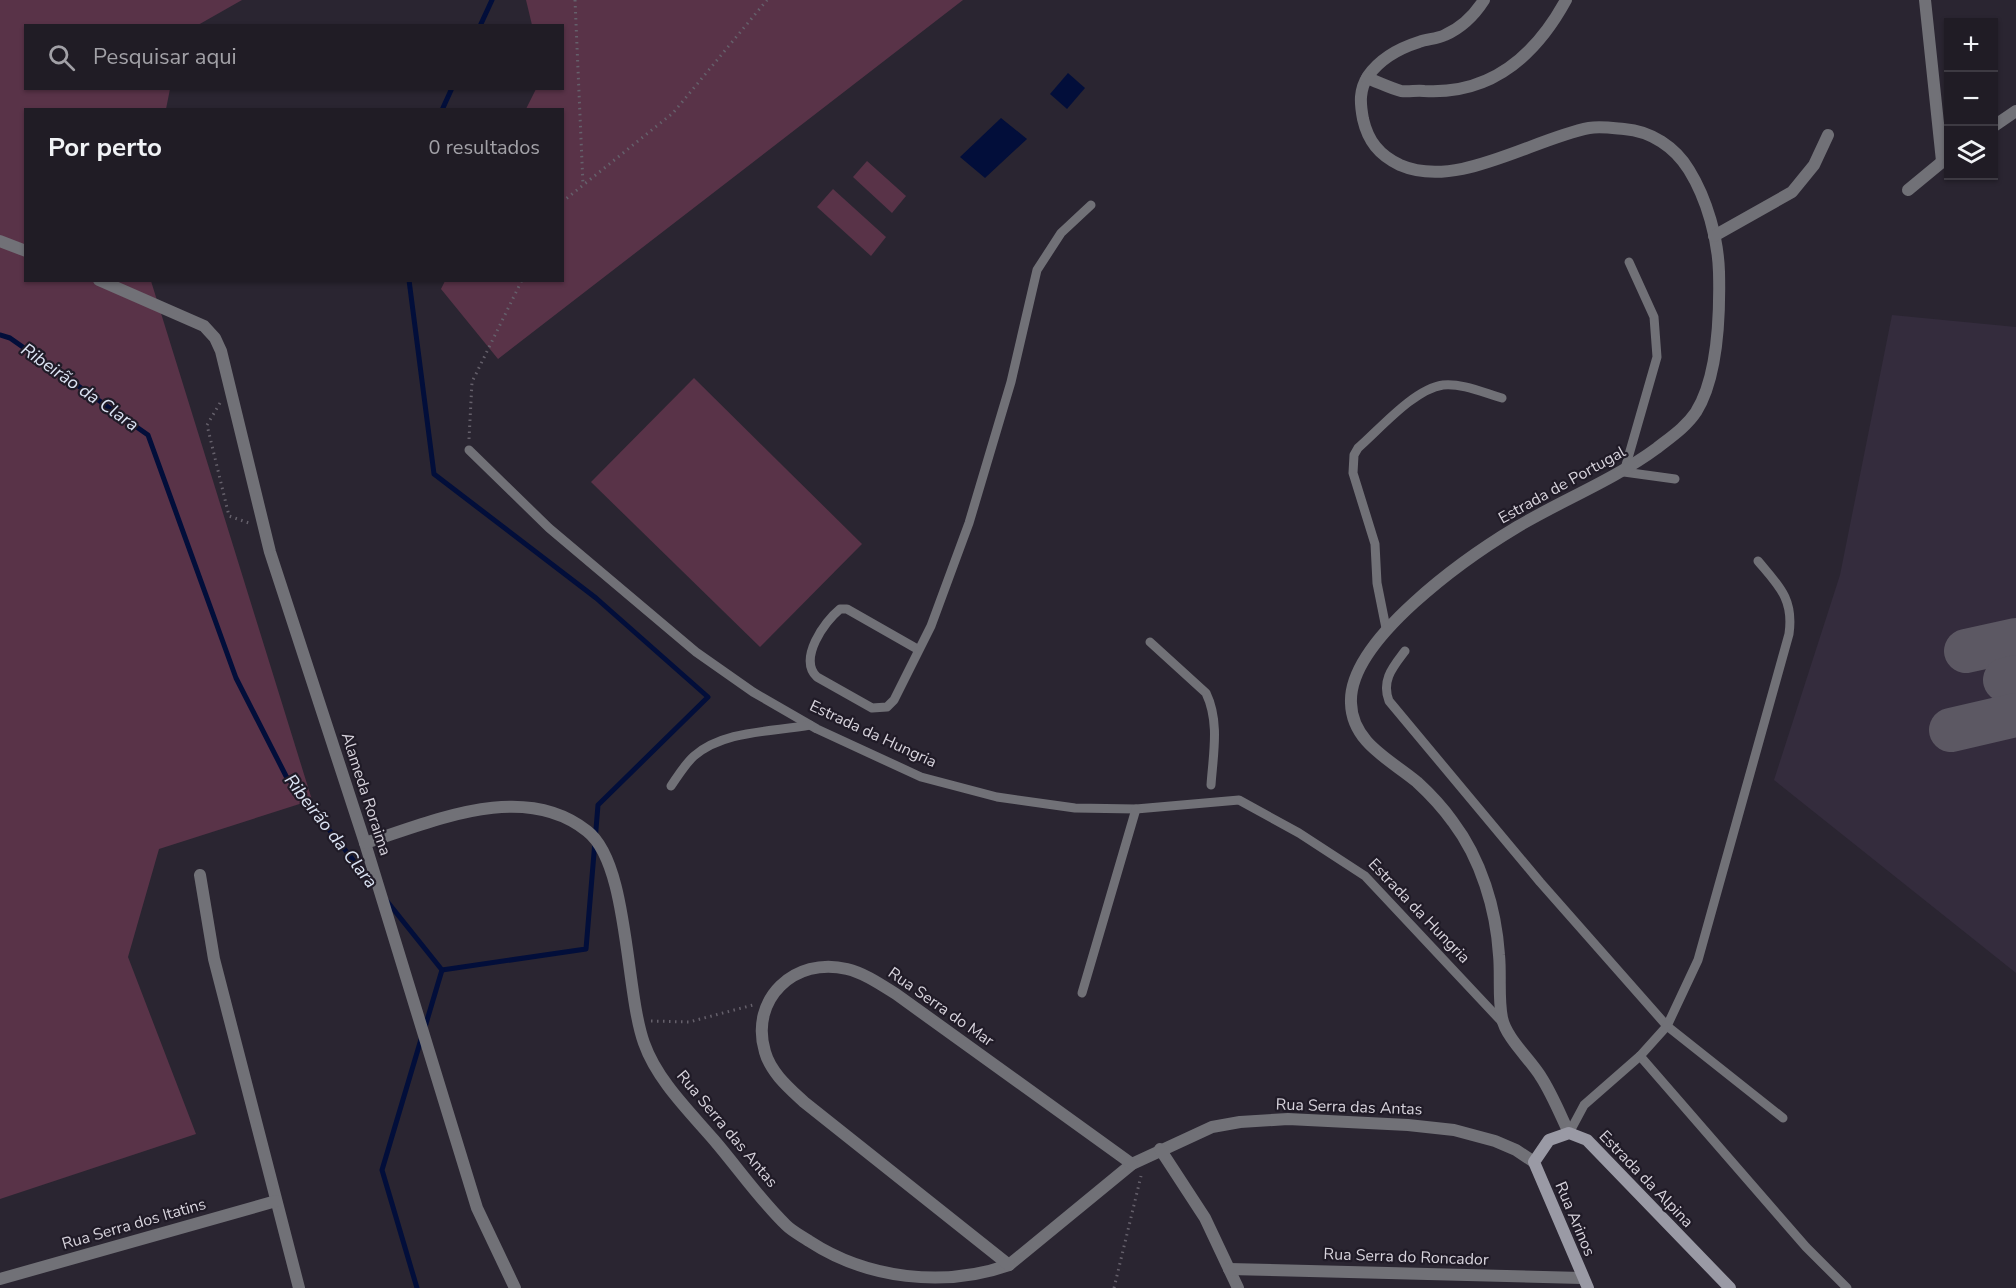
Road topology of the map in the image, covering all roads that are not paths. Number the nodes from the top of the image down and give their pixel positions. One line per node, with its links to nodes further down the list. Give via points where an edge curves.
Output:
1 (1484, 0): 4 (street, via 1455,29 1442,37 1403,48 1385,59)
2 (1566, 0): 4 (street, via 1541,40 1523,59 1470,86 1440,92 1402,91)
3 (1925, 0): 8 (street)
4 (1367, 78): 12 (street, Estrada de Portugal, via 1359,99 1366,133 1378,151 1394,163 1414,170 1466,168 1594,126 1641,130 1667,145 1684,163 1698,185)
5 (2016, 111): 6 (street)
6 (1998, 123)
7 (1828, 135): 12 (street, via 1814,165 1792,192)
8 (1944, 151)
9 (1944, 160): 10 (street)
10 (1908, 190)
11 (1091, 205): 24 (lane, via 1061,233 1037,270 1011,382 969,523)
12 (1714, 236): 19 (street, Estrada de Portugal, via 1719,270 1715,341 1713,369 1705,392 1697,411 1679,431)
13 (0, 241): 14 (street)
14 (24, 250)
15 (1629, 262): 19 (lane, via 1654,317 1657,357)
16 (104, 282): 30 (street, Alameda Roraima, via 192,320 215,338 264,530)
17 (1502, 398): 22 (lane, via 1458,386 1432,389 1417,396 1354,455 1353,473 1375,544 1377,583)
18 (469, 450): 26 (lane, Estrada da Hungria, via 549,528 696,652)
19 (1624, 472): 20 (lane); 22 (street, Estrada de Portugal, via 1516,528 1456,569)
20 (1675, 479)
21 (1758, 561): 34 (lane, via 1788,602 1789,634 1698,960)
22 (1386, 628): 33 (street, Estrada de Portugal, via 1354,680 1350,703 1355,723 1371,748 1418,783 1453,822 1476,859 1494,914)
23 (1150, 642): 27 (lane, via 1206,693 1211,704 1215,735)
24 (919, 650): 24 (lane, via 894,700 879,708 872,708 817,677 808,663 812,648 840,609 848,609)
25 (1405, 651): 34 (lane, via 1388,674 1389,701)
26 (810, 725): 28 (lane, via 739,735 711,744 693,757); 29 (lane, Estrada da Hungria, via 932,780 997,797 1064,807)
27 (1211, 785)
28 (671, 786)
29 (1136, 809): 32 (lane); 33 (lane, Estrada da Hungria, via 1239,800 1299,832 1365,876)
30 (365, 843): 42 (street, Rua Serra das Antas, via 465,812 513,807 548,812 588,831 604,849 613,874 637,1020 645,1046 673,1093 787,1227 832,1256 873,1270 921,1279 958,1278); 47 (street, Alameda Roraima, via 477,1208)
31 (200, 875): 41 (street, via 211,945)
32 (1082, 993)
33 (1502, 1022): 37 (street, Estrada da Hungria, via 1542,1079)
34 (1667, 1026): 35 (lane); 36 (lane)
35 (1640, 1056): 37 (lane, via 1584,1105); 50 (lane, via 1806,1247)
36 (1783, 1118)
37 (1569, 1133): 39 (street, via 1549,1140); 49 (street, Estrada da Alpina, via 1587,1140)
38 (1160, 1149): 39 (street, Rua Serra das Antas, via 1212,1127 1288,1119 1454,1131 1495,1141); 40 (street, Rua Serra das Antas); 43 (street, via 1205,1218)
39 (1534, 1162): 45 (street, Rua Arinos)
40 (1131, 1164): 42 (street, Rua Serra das Antas); 42 (street, Rua Serra do Mar, via 864,975 825,966 790,977 765,1004 765,1054 778,1077)
41 (276, 1201): 44 (street, Rua Serra dos Itatins); 46 (street)
42 (1009, 1265)
43 (1229, 1269): 45 (street, Rua Serra do Roncador); 48 (street)
44 (0, 1279)
45 (1585, 1283)
46 (299, 1288)
47 (516, 1288)
48 (1238, 1288)
49 (1730, 1288)
50 (1847, 1288)

